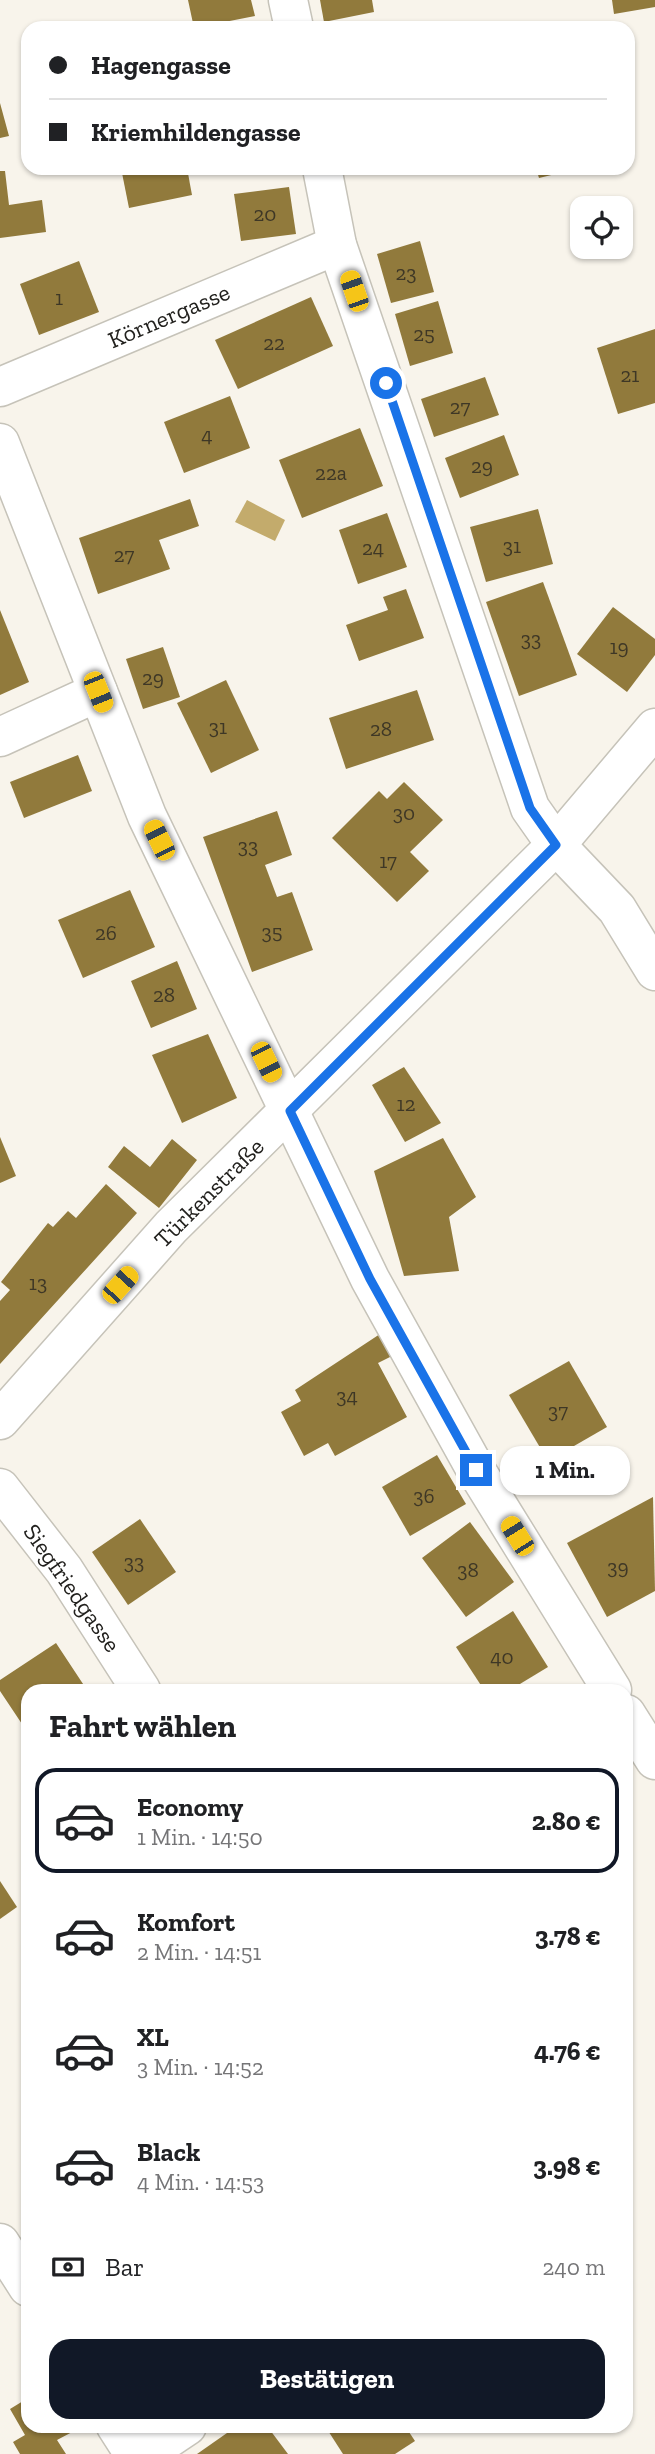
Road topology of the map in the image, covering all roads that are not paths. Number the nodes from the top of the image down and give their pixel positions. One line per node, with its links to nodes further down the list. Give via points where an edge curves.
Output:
1 (288, 0): 2 (street)
2 (292, 21)
3 (323, 175): 4 (street)
4 (337, 245): 5 (street, Körnergasse); 10 (street, via 530,808)
5 (0, 387)
6 (0, 443): 7 (street)
7 (98, 692): 9 (street); 12 (street, via 147,816)
8 (655, 728): 10 (street, Türkenstraße)
9 (0, 737)
10 (556, 845): 11 (street, via 617,909); 12 (street, Türkenstraße)
11 (655, 971)
12 (290, 1111): 13 (street, Türkenstraße, via 171,1227); 16 (street, via 396,1327 476,1470)
13 (0, 1420)
14 (0, 1488): 15 (street, Siegfriedgasse, via 64,1570)
15 (137, 1684)
16 (608, 1684)
17 (633, 1725): 18 (street)
18 (655, 1760)
19 (0, 2243): 20 (street)
20 (21, 2276)
21 (120, 2433): 23 (street)
22 (176, 2433): 24 (street)
23 (134, 2454)
24 (145, 2454)

